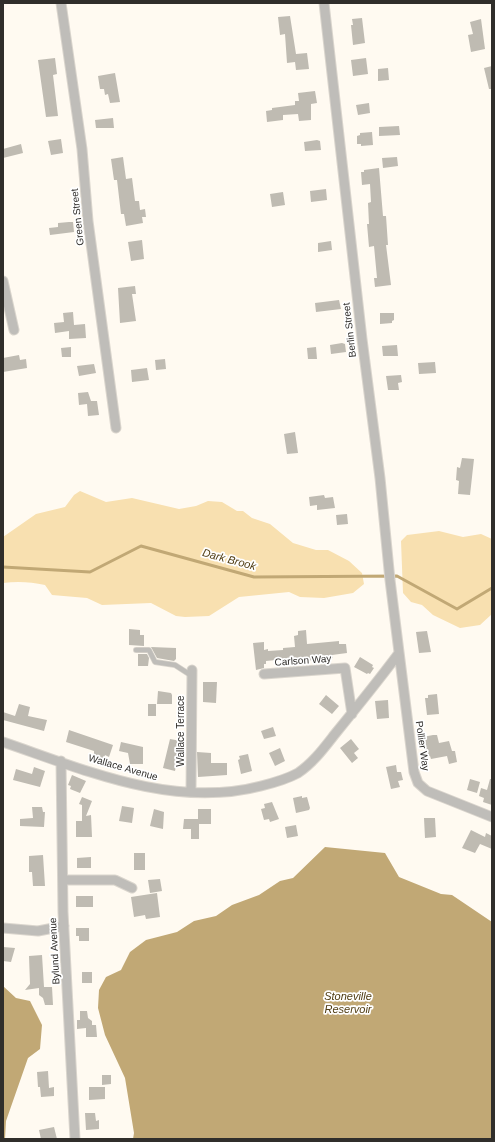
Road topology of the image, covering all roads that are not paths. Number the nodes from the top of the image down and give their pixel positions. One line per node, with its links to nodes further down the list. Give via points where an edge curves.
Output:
1 (61, 3): 5 (street, Green Street, via 82,149 88,221)
2 (324, 3): 7 (street, Berlin Street)
3 (3, 281): 4 (street)
4 (14, 330)
5 (116, 428)
6 (136, 650): 8 (lane, via 149,650 155,662)
7 (399, 653): 10 (street, Wallace Avenue); 14 (street, Pollier Way, via 417,780 427,791)
8 (192, 673): 13 (street, Wallace Terrace)
9 (264, 674): 10 (street, Carlson Way, via 345,668)
10 (352, 714): 13 (street, Wallace Avenue, via 314,760 292,775 246,789)
11 (3, 742): 12 (street, Wallace Avenue)
12 (61, 761): 13 (street, Wallace Avenue, via 139,786); 15 (street, Bylund Avenue)
13 (192, 792)
14 (492, 817)
15 (63, 880): 16 (street, via 115,880); 17 (street, Bylund Avenue)
16 (132, 888)
17 (64, 926): 18 (street, via 38,931); 19 (street, Bylund Avenue)
18 (3, 928)
19 (74, 1139)

